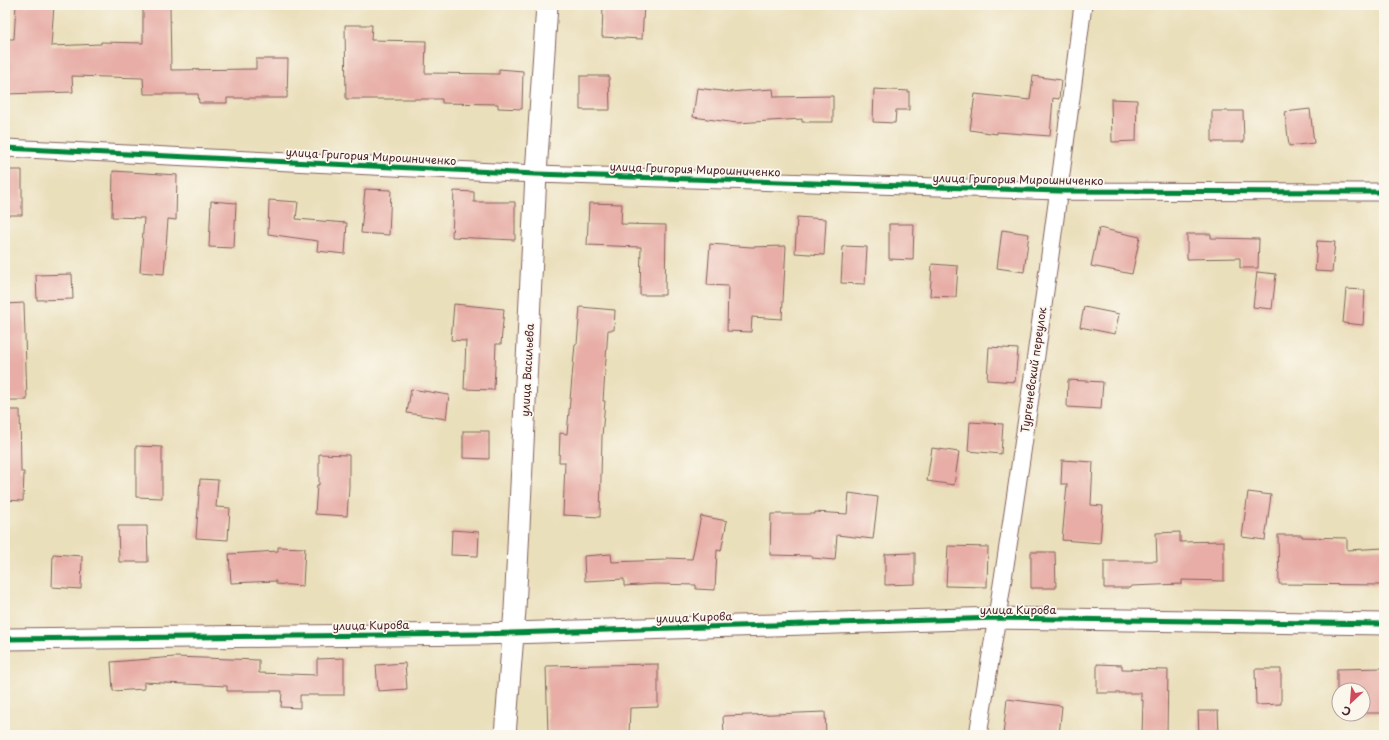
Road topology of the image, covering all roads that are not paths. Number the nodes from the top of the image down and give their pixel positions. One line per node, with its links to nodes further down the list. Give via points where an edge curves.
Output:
1 (547, 5): 4 (street, улица Васильева)
2 (1083, 5): 5 (street, Тургеневский переулок)
3 (5, 148): 4 (street, улица Григория Мирошниченко)
4 (536, 174): 5 (street, улица Григория Мирошниченко); 9 (street, улица Васильева)
5 (1060, 191): 6 (street, улица Григория Мирошниченко); 7 (street, Тургеневский переулок)
6 (1384, 192)
7 (997, 618): 8 (street, улица Кирова); 9 (street, улица Кирова); 12 (street, Тургеневский переулок)
8 (1384, 624)
9 (513, 633): 10 (street, улица Кирова); 11 (street, улица Васильева)
10 (5, 639)
11 (505, 735)
12 (978, 735)

